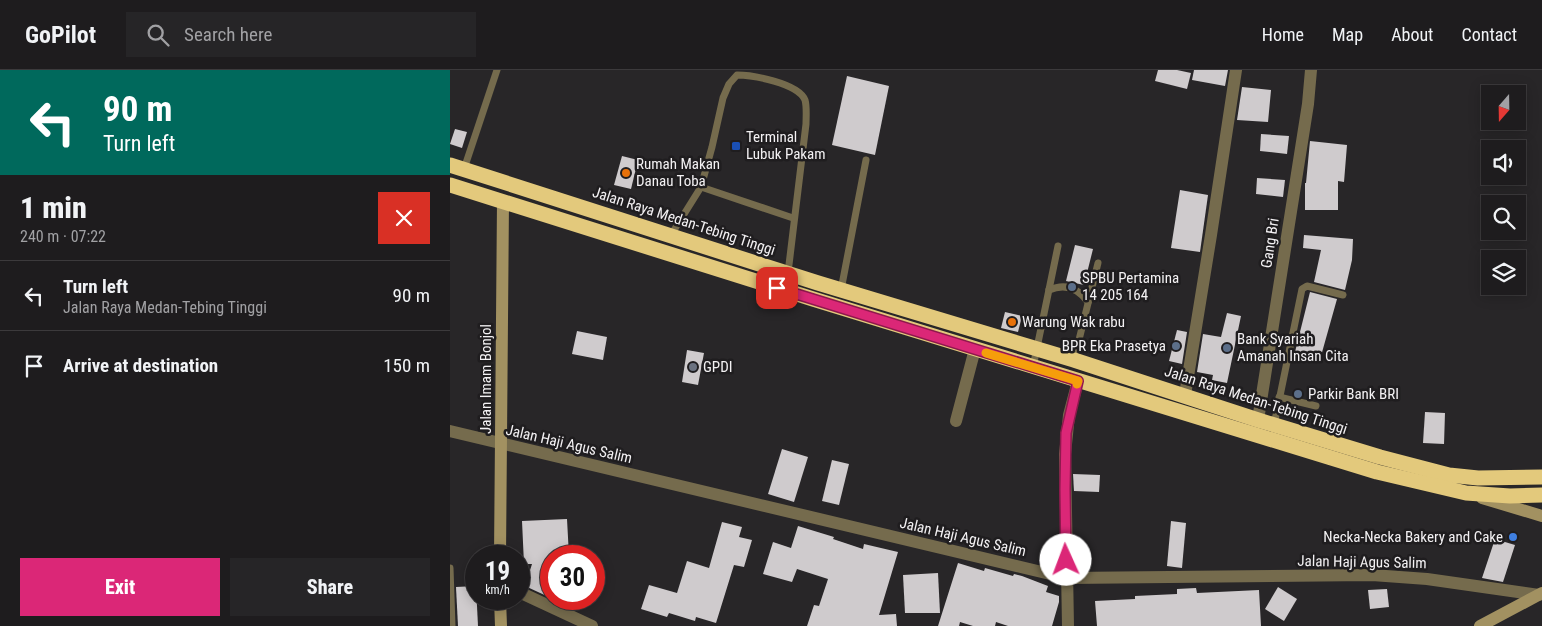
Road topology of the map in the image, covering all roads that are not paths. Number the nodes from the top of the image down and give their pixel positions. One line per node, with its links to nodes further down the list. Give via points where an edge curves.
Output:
1 (497, 70): 5 (lane)
2 (1236, 70): 26 (street)
3 (1311, 70): 30 (street, Gang Bri)
4 (866, 160): 16 (lane)
5 (457, 168): 10 (highway, Jalan Raya Medan-Tebing Tinggi)
6 (450, 185): 8 (highway)
7 (701, 187): 9 (lane); 9 (lane, via 729,84 737,76 765,78 793,89 804,100 806,124); 10 (lane)
8 (503, 201): 12 (highway); 33 (street, Jalan Imam Bonjol)
9 (794, 218): 14 (lane)
10 (671, 235): 12 (highway); 14 (highway, Jalan Raya Medan-Tebing Tinggi)
11 (1058, 246): 17 (lane)
12 (665, 251): 19 (highway)
13 (1098, 263): 20 (lane)
14 (788, 273): 15 (highway, Jalan Raya Medan-Tebing Tinggi)
15 (818, 283): 16 (highway, Jalan Raya Medan-Tebing Tinggi); 19 (highway)
16 (841, 290): 22 (highway, Jalan Raya Medan-Tebing Tinggi)
17 (1049, 290): 20 (lane, via 1065,286 1077,290); 22 (lane)
18 (1343, 294): 27 (lane, via 1307,286 1302,289)
19 (813, 299): 21 (highway)
20 (1088, 302): 23 (lane)
21 (975, 349): 24 (highway); 29 (street)
22 (1037, 349): 23 (highway, Jalan Raya Medan-Tebing Tinggi); 24 (lane)
23 (1074, 360): 26 (highway, Jalan Raya Medan-Tebing Tinggi)
24 (1033, 367): 25 (highway)
25 (1078, 381): 35 (highway, via 1376,472); 40 (street, via 1065,447)
26 (1185, 396): 30 (highway, Jalan Raya Medan-Tebing Tinggi)
27 (1280, 397): 28 (lane); 31 (lane)
28 (1316, 406)
29 (956, 420)
30 (1258, 420): 31 (highway, Jalan Raya Medan-Tebing Tinggi)
31 (1274, 425): 34 (highway, Jalan Raya Medan-Tebing Tinggi, via 1449,475)
32 (450, 431): 33 (street, Jalan Haji Agus Salim)
33 (501, 445): 38 (street, Jalan Imam Bonjol); 40 (street, Jalan Haji Agus Salim)
34 (1542, 477)
35 (1466, 493): 36 (highway); 37 (street)
36 (1542, 495)
37 (1542, 516)
38 (500, 545)
39 (450, 568): 44 (lane)
40 (1067, 578): 41 (street, Jalan Haji Agus Salim, via 1372,575); 47 (street)
41 (1540, 594): 48 (street)
42 (530, 597): 46 (street)
43 (500, 610): 45 (street)
44 (452, 626)
45 (501, 626)
46 (592, 626)
47 (1068, 626)
48 (1480, 626)

